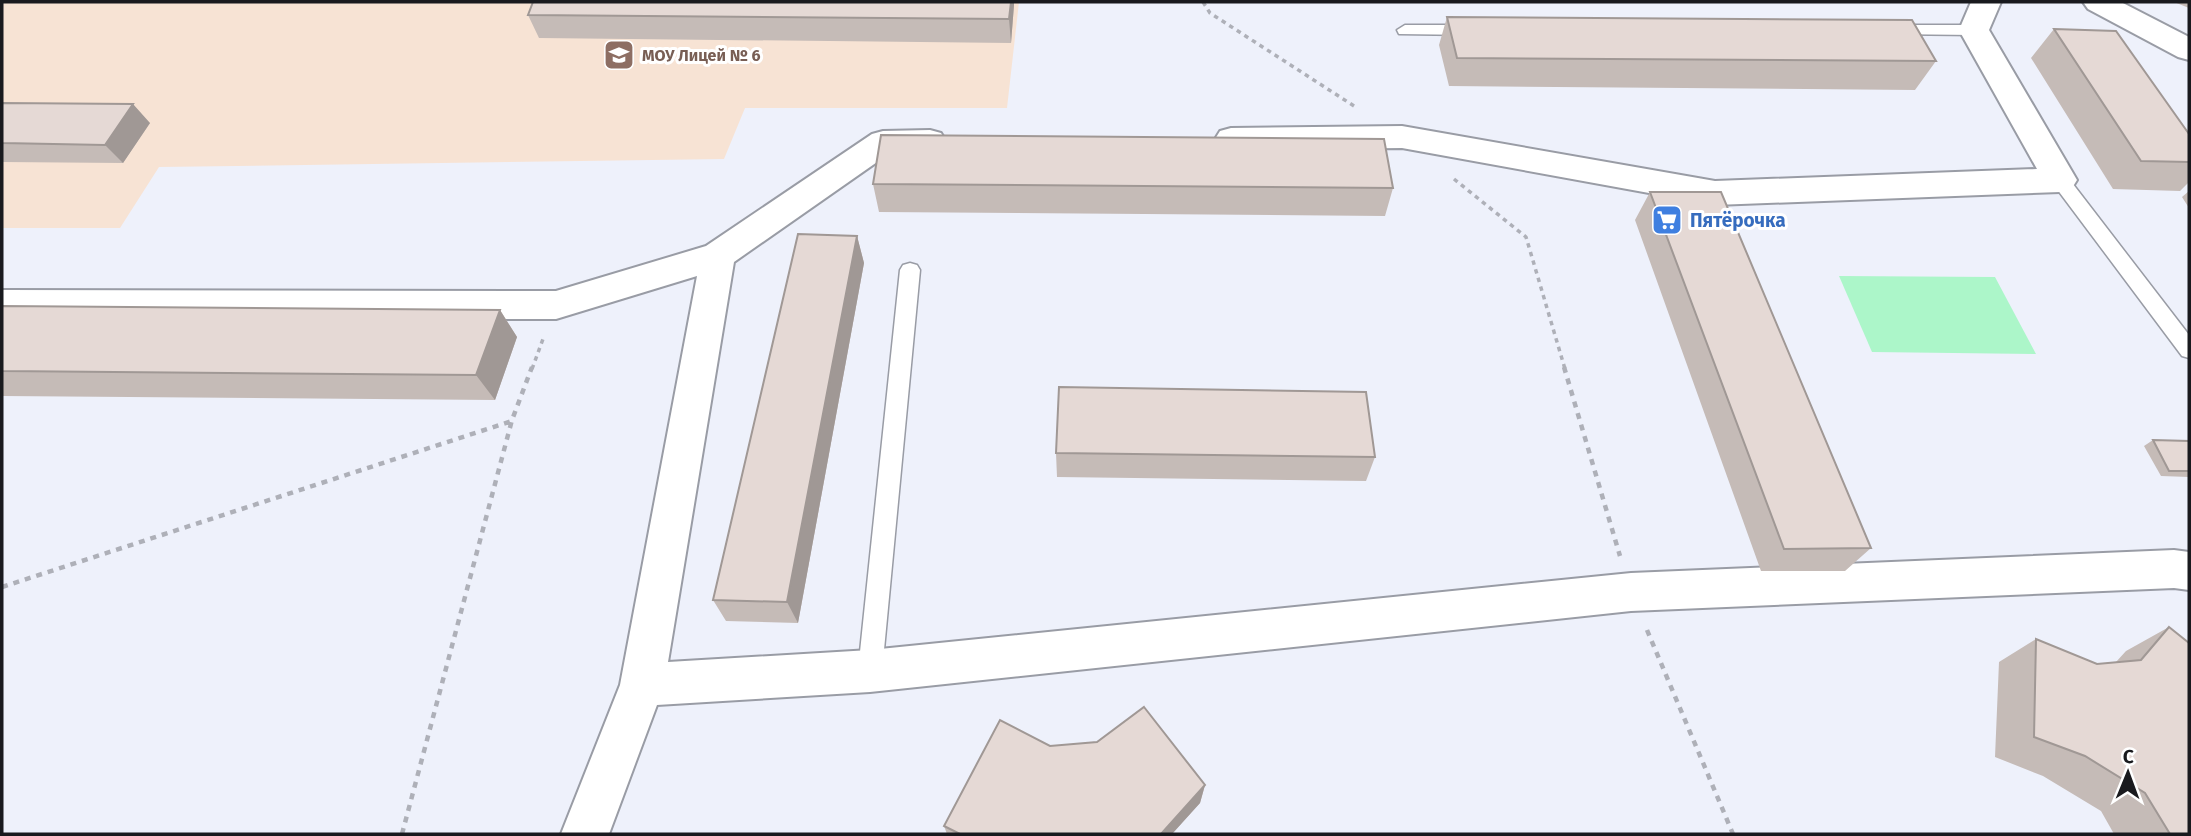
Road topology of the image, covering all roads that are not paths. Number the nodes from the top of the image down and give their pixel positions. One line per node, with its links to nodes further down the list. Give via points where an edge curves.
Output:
1 (2098, 2): 6 (street)
2 (1980, 16): 5 (lane); 9 (street)
3 (1405, 30): 4 (lane)
4 (1489, 30)
5 (1877, 30)
6 (2189, 50)
7 (1197, 139): 9 (street, via 1402,137 1720,206)
8 (965, 141): 10 (street, via 883,142)
9 (2060, 180): 13 (lane)
10 (718, 256): 12 (street, via 556,305); 16 (street)
11 (910, 270): 15 (lane)
12 (2, 304)
13 (2189, 350)
14 (2189, 571): 15 (street, via 1631,592)
15 (870, 671): 16 (street)
16 (642, 685): 17 (street)
17 (585, 834)

